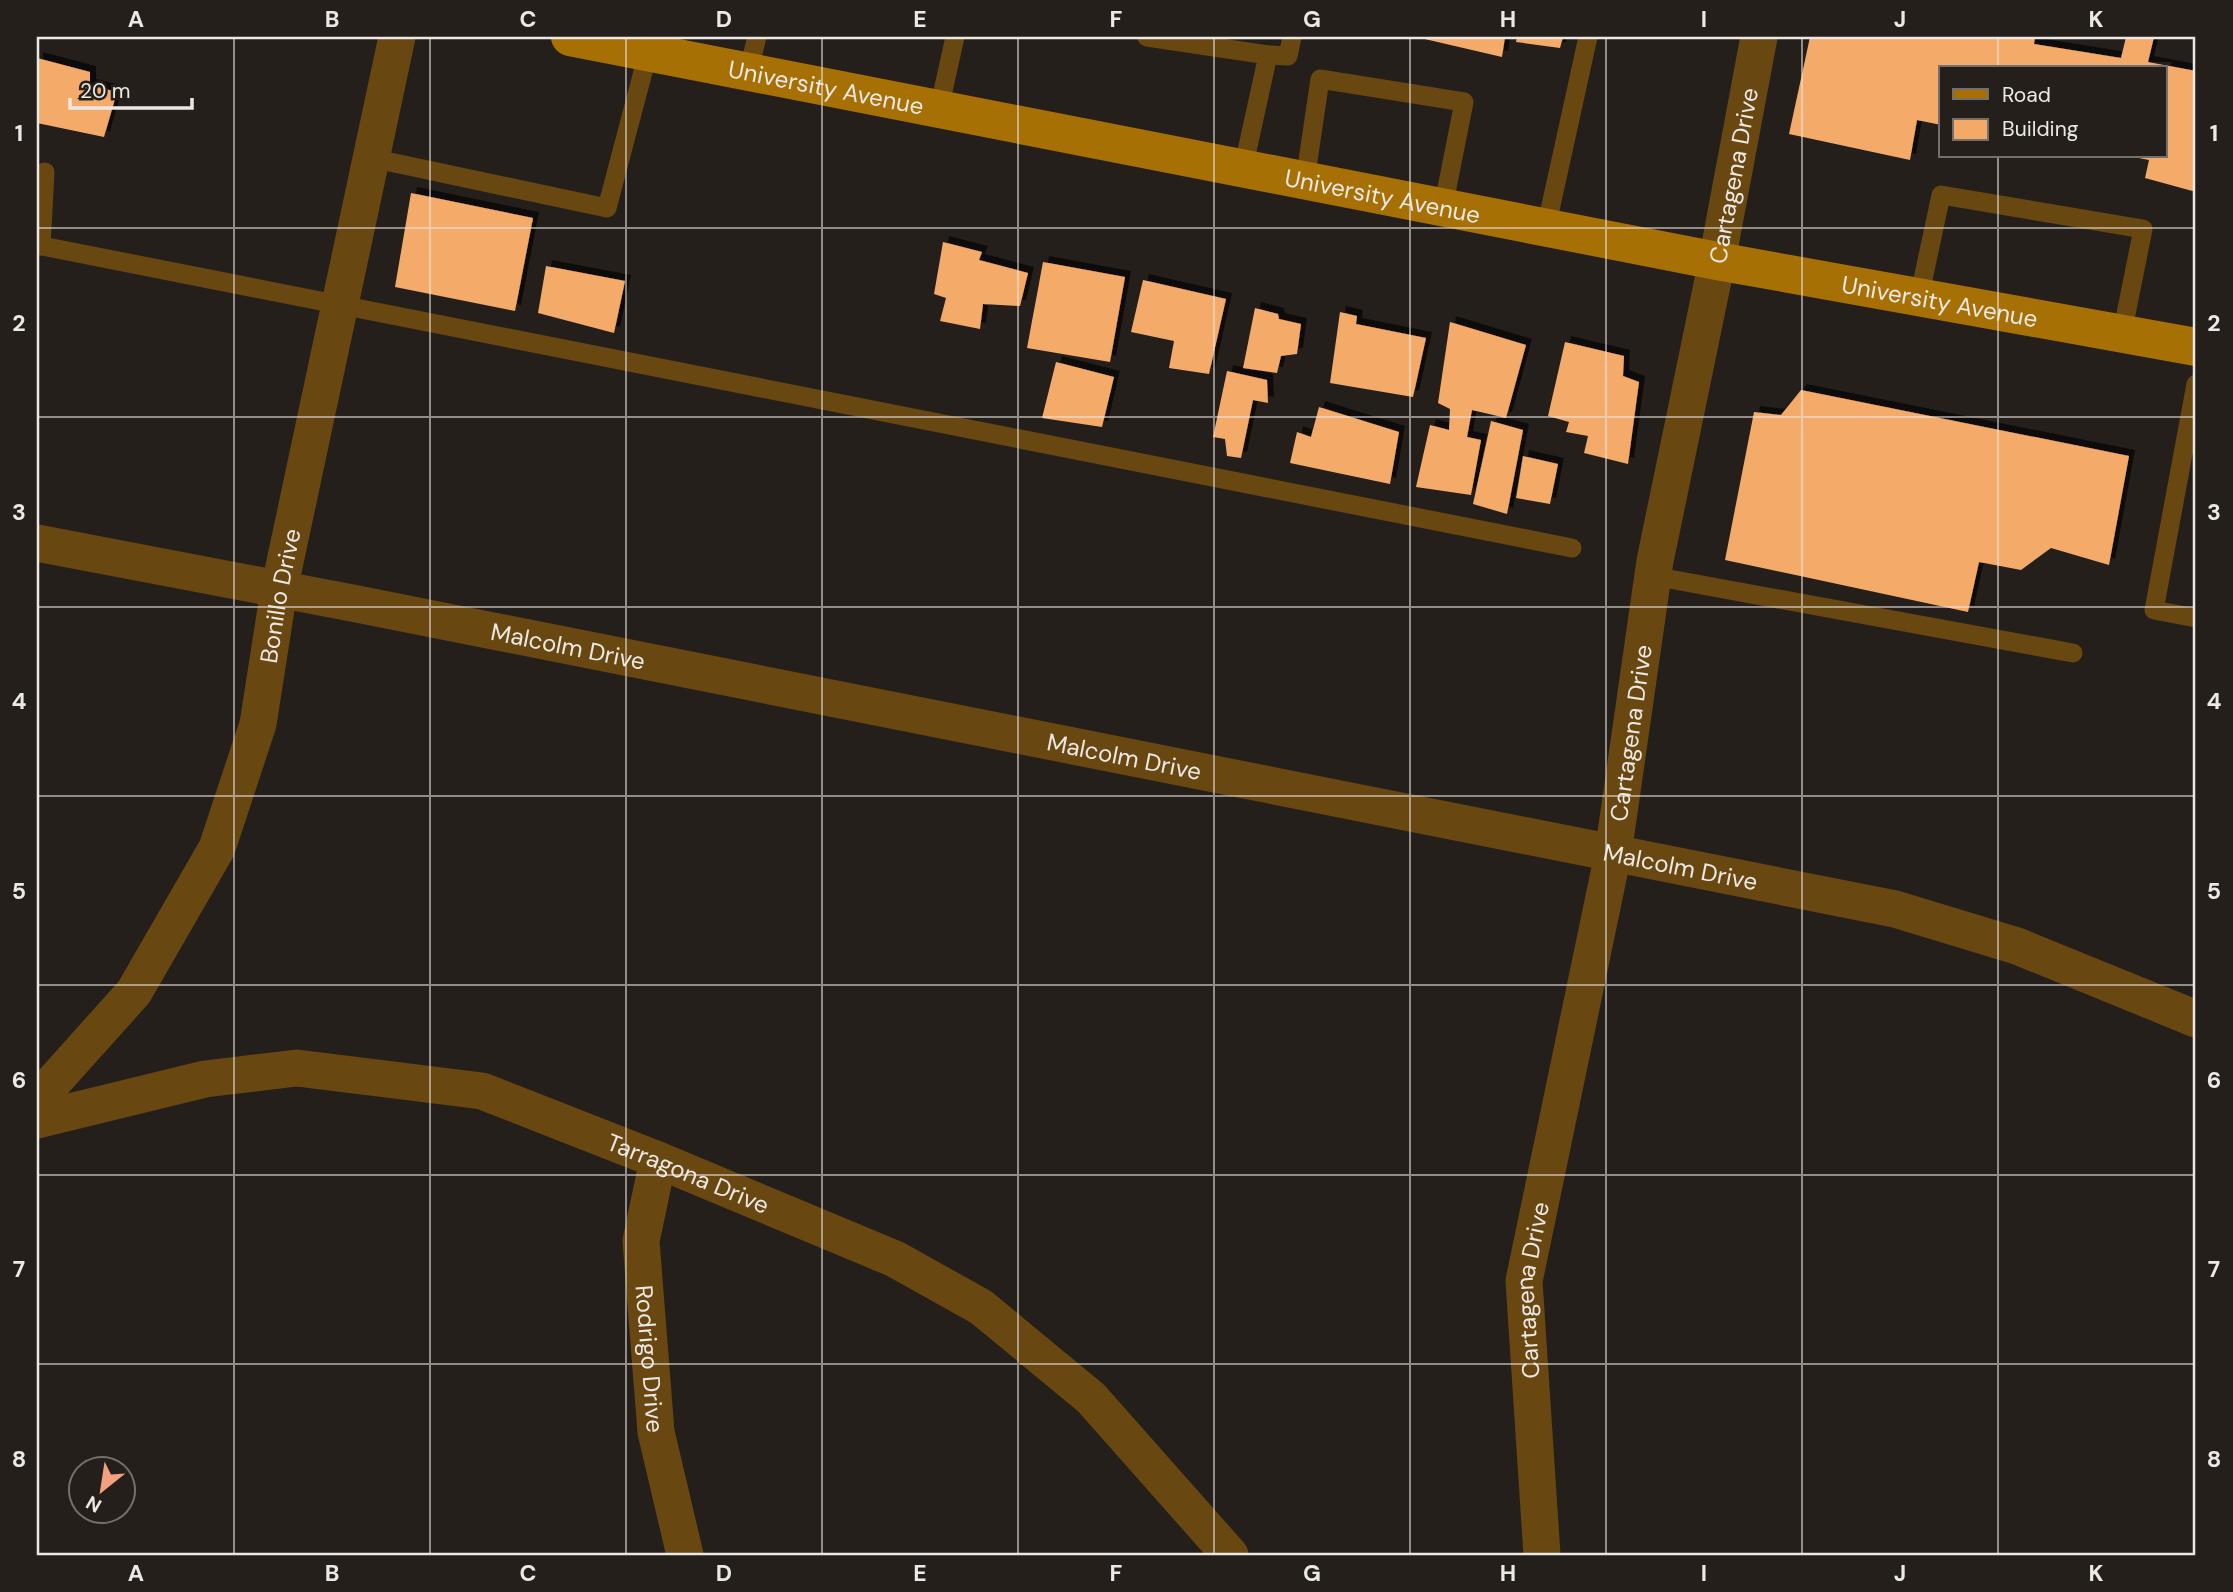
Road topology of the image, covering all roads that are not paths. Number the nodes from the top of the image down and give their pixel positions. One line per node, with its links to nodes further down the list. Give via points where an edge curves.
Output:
1 (397, 37): 13 (street, Bonillo Drive)
2 (570, 37): 9 (main road, University Avenue)
3 (956, 37): 12 (lane)
4 (1147, 37): 8 (lane)
5 (1292, 37): 11 (lane, via 1288,56)
6 (1588, 37): 18 (lane)
7 (1759, 37): 20 (street, Cartagena Drive)
8 (1173, 39): 11 (lane)
9 (639, 46): 10 (main road, University Avenue); 13 (lane, via 607,208)
10 (752, 54): 12 (main road, University Avenue)
11 (1268, 55): 14 (lane)
12 (939, 109): 14 (main road, University Avenue)
13 (371, 159): 22 (street, Bonillo Drive)
14 (1243, 169): 16 (main road, University Avenue)
15 (45, 172): 19 (lane)
16 (1305, 181): 17 (main road, University Avenue); 17 (lane, via 1320,79 1464,102)
17 (1443, 208): 18 (main road, University Avenue)
18 (1546, 228): 20 (main road, University Avenue)
19 (39, 245): 22 (lane)
20 (1717, 261): 21 (main road, University Avenue); 28 (street, Cartagena Drive)
21 (1919, 298): 23 (main road, University Avenue); 23 (lane, via 1941,195 2143,229)
22 (340, 303): 27 (lane); 29 (street, Bonillo Drive)
23 (2122, 334): 24 (main road, University Avenue)
24 (2196, 347)
25 (2196, 384): 30 (lane, via 2154,610)
26 (37, 543): 29 (street, Malcolm Drive)
27 (1572, 548)
28 (1653, 576): 31 (lane); 32 (street, Cartagena Drive)
29 (279, 590): 32 (street, Malcolm Drive); 34 (street, Bonillo Drive, via 258,724 217,848 134,992)
30 (2196, 618)
31 (2073, 653)
32 (1613, 854): 33 (street, Malcolm Drive, via 1895,909 2017,946); 39 (street, Cartagena Drive, via 1524,1282)
33 (2196, 1019)
34 (37, 1097)
35 (37, 1120): 36 (street, Tarragona Drive, via 205,1079 297,1068 482,1091)
36 (658, 1160): 37 (street, Rodrigo Drive, via 642,1255 656,1432); 38 (street, Tarragona Drive, via 895,1259 981,1307 1091,1398)
37 (685, 1555)
38 (1230, 1555)
39 (1542, 1555)

